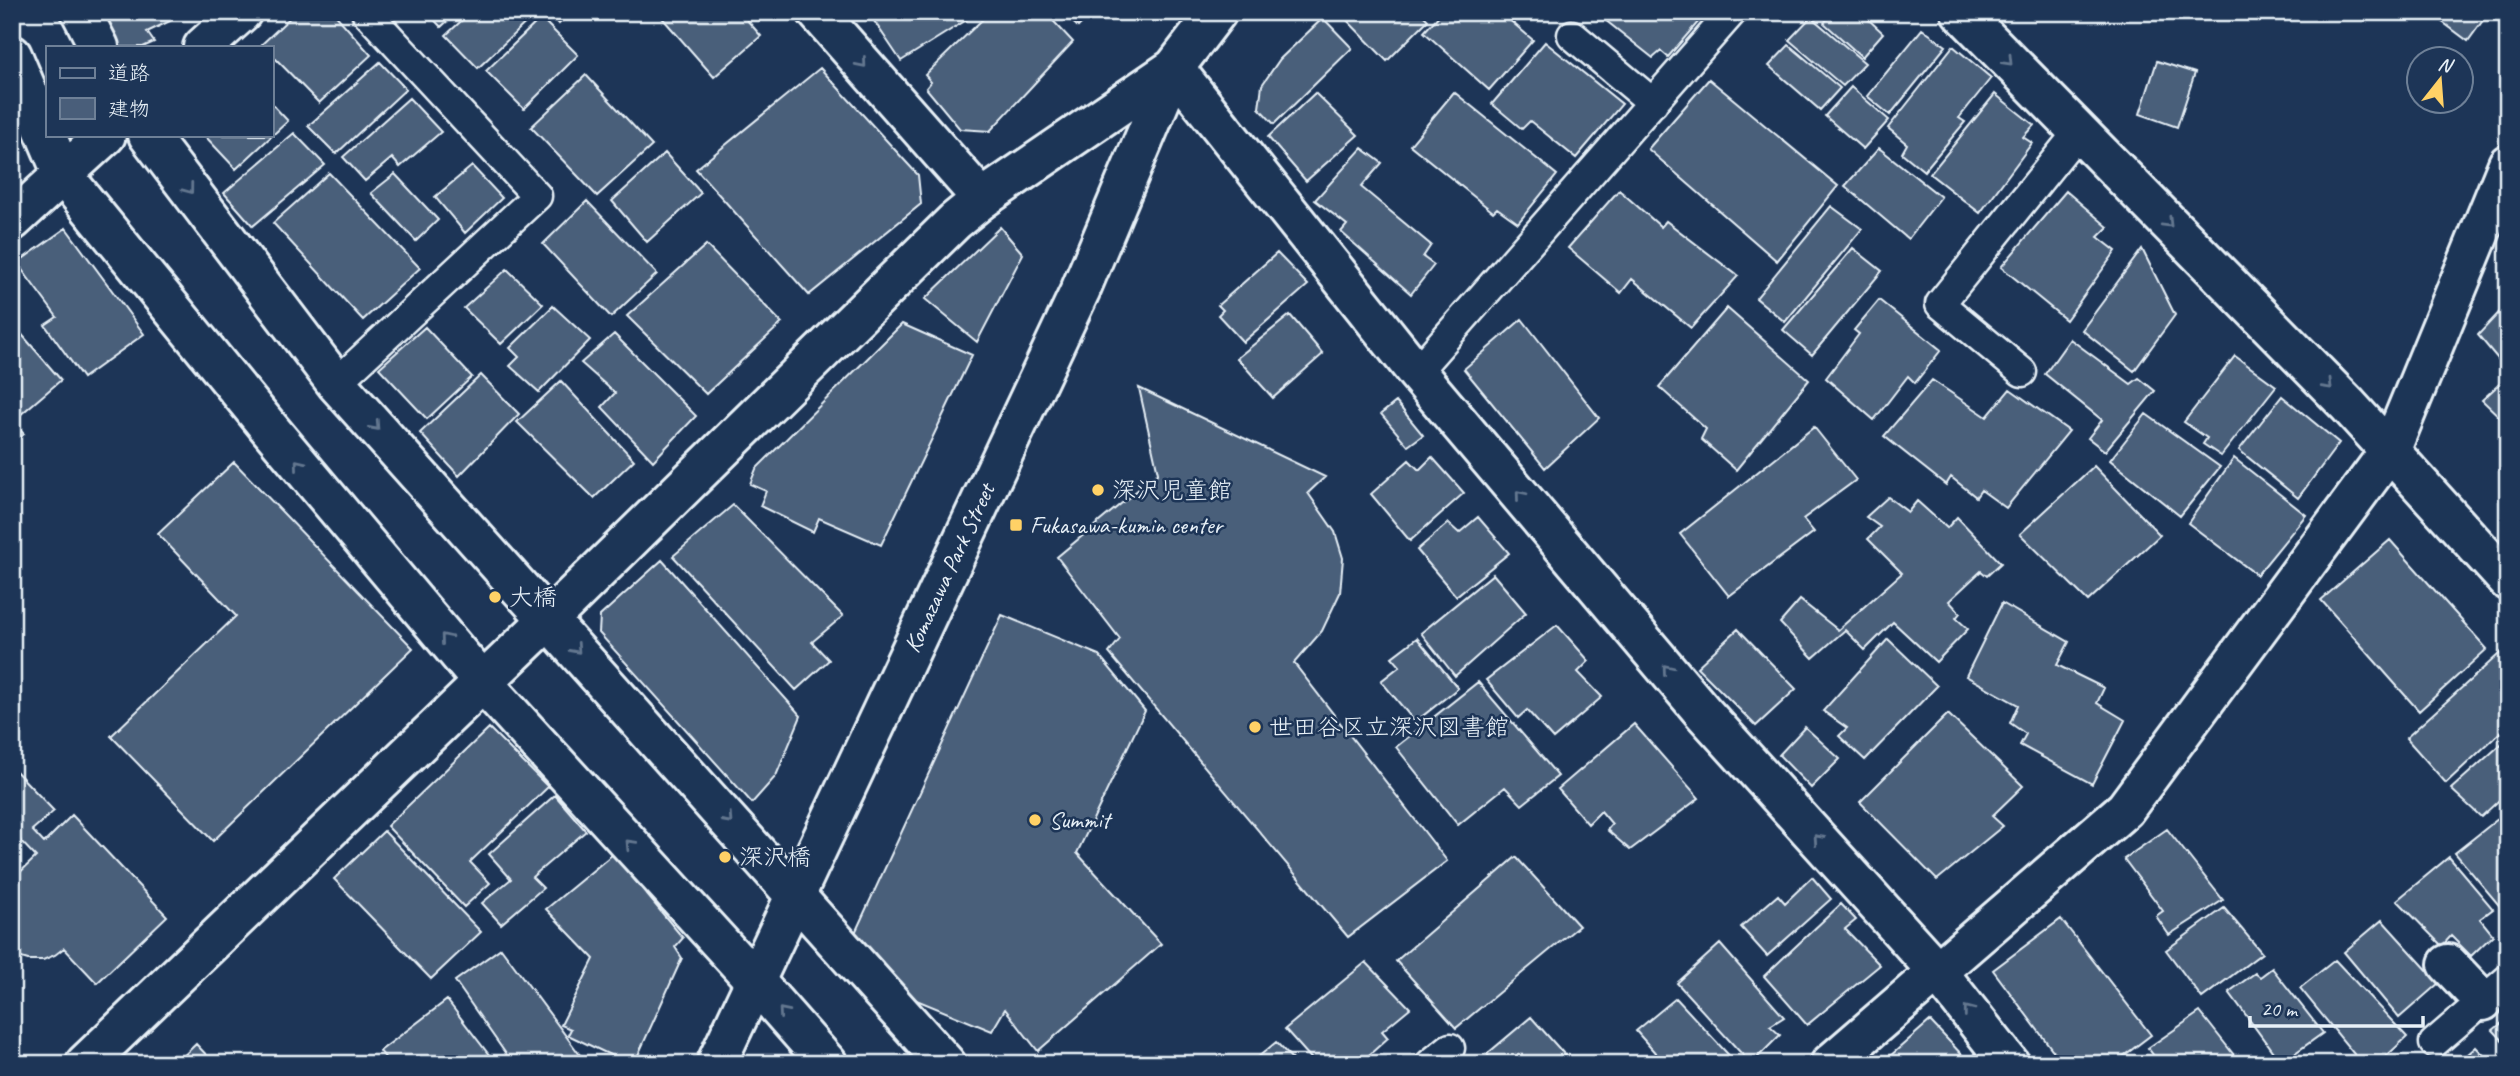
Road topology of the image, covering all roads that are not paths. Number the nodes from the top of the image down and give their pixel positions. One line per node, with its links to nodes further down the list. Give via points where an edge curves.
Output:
1 (81, 12): 9 (street)
2 (242, 12): 10 (street)
3 (366, 12): 25 (lane, via 537,196)
4 (817, 12): 21 (street, one-way to 21)
5 (1217, 12): 12 (street)
6 (1732, 12): 13 (lane)
7 (1961, 12): 14 (street, one-way to 14)
8 (1572, 35): 13 (lane)
9 (98, 46)
10 (204, 46)
11 (12, 55): 15 (street)
12 (1174, 68): 21 (street); 23 (street); 30 (street, Komazawa Park Street, via 1080,291)
13 (1653, 103): 23 (lane)
14 (2078, 132): 24 (lane, via 1940,303); 26 (street, one-way to 26)
15 (46, 135)
16 (46, 136): 20 (street)
17 (105, 136): 20 (street)
18 (149, 136): 25 (street, one-way to 25)
19 (2508, 164): 26 (street)
20 (63, 175): 22 (street); 29 (street, one-way to 20)
21 (982, 199): 28 (street, via 955,220)
22 (12, 221)
23 (1416, 372): 32 (street, one-way to 23, via 1702,711)
24 (2022, 372)
25 (336, 383): 28 (street, one-way to 28)
26 (2390, 449): 27 (street); 32 (street, via 2125,808)
27 (2508, 581)
28 (549, 619): 29 (street); 30 (street, one-way to 30)
29 (483, 683): 33 (street, one-way to 29); 36 (street)
30 (796, 894): 33 (street, Komazawa Park Street); 39 (street)
31 (2448, 964): 34 (street)
32 (1937, 971): 40 (street); 41 (street, one-way to 32)
33 (755, 981): 37 (street, Komazawa Park Street); 38 (street, one-way to 33)
34 (2495, 990): 35 (lane)
35 (2434, 1042)
36 (85, 1064)
37 (716, 1064)
38 (828, 1064)
39 (946, 1064)
40 (1830, 1064)
41 (2010, 1064)

